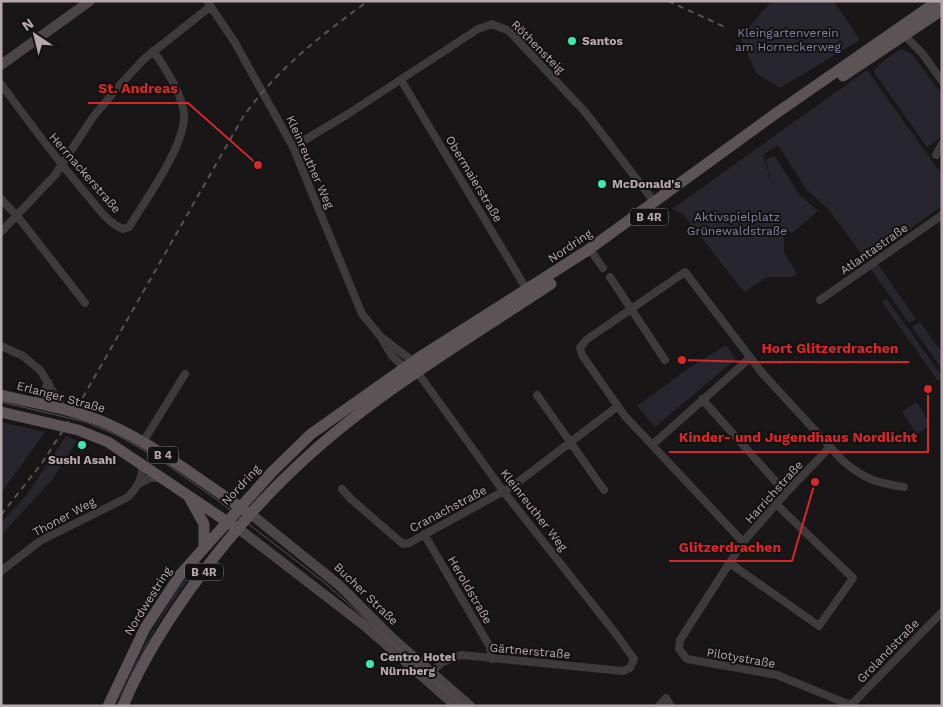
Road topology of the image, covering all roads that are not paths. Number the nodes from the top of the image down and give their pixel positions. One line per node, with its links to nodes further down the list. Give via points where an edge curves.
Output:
1 (90, 1): 7 (main road)
2 (938, 1): 16 (main road, Nordring / B 4R)
3 (209, 4): 6 (street); 12 (street, Kleinreuther Weg, via 234,41)
4 (942, 10): 5 (main road, Nordring / B 4R)
5 (904, 35): 9 (street); 20 (main road, Nordring / B 4R)
6 (153, 51): 14 (street, via 106,101); 14 (street, Herrnackerstraße, via 181,100 183,124 167,163 129,227 117,226)
7 (1, 65)
8 (401, 80): 12 (street, Röthensteig); 16 (street, Röthensteig, via 485,25 505,28 586,113); 23 (street, Obermaierstraße)
9 (942, 81)
10 (1, 84): 14 (street, Herrnackerstraße)
11 (942, 144): 13 (street)
12 (293, 147): 27 (street, Kleinreuther Weg, via 358,306)
13 (936, 155)
14 (60, 165): 18 (street)
15 (1, 199): 18 (street)
16 (655, 203): 23 (main road, Nordring / B 4R)
17 (942, 215): 24 (street, Atlantastraße)
18 (18, 217): 19 (street); 25 (street)
19 (1, 232)
20 (594, 255): 21 (street); 32 (main road, Nordring / B 4R)
21 (603, 268)
22 (610, 277): 26 (street)
23 (527, 290): 31 (main road, Nordring / B 4R)
24 (820, 300)
25 (85, 303)
26 (632, 308): 29 (street, via 684,272); 30 (street, via 634,316); 39 (street, via 586,340 580,348)
27 (381, 337): 31 (street, Kleinreuther Weg); 31 (street, Kleinreuther Weg)
28 (1, 346): 34 (street, via 23,356 39,369)
29 (750, 358): 37 (street); 45 (street)
30 (665, 360)
31 (408, 366): 32 (street, Kleinreuther Weg); 56 (main road, Nordring / B 4R, via 311,434)
32 (418, 373): 52 (street, Kleinreuther Weg); 57 (main road, Nordring / B 4R, via 316,449)
33 (185, 374): 42 (street)
34 (48, 382): 38 (street, via 43,396); 40 (street)
35 (1, 395): 38 (main road, Erlanger Straße / B 4)
36 (537, 395): 43 (street)
37 (702, 399): 44 (street); 54 (street)
38 (34, 403): 40 (main road, Erlanger Straße / B 4)
39 (618, 406): 43 (street, Cranachstraße); 44 (street)
40 (63, 410): 42 (main road, Erlanger Straße / B 4, via 107,424)
41 (1, 412): 46 (main road, B 4, via 90,434)
42 (143, 442): 56 (main road, Erlanger Straße / B 4)
43 (570, 443): 51 (street); 52 (street, Cranachstraße)
44 (652, 445): 61 (street)
45 (830, 448): 49 (street, via 867,479); 54 (street, Harrichstraße)
46 (142, 463): 47 (main road, B 4); 48 (street)
47 (164, 478): 48 (street, Thoner Weg, via 150,478); 53 (main road, B 4)
48 (137, 485): 64 (street, Thoner Weg, via 121,501 40,541)
49 (904, 487)
50 (342, 489): 60 (street, Cranachstraße, via 403,544)
51 (604, 490)
52 (504, 492): 60 (street, Cranachstraße); 68 (street, Kleinreuther Weg)
53 (187, 493): 58 (main road, B 4); 62 (main road, via 204,524)
54 (786, 493): 55 (street, Harrichstraße)
55 (776, 504): 61 (street, Harrichstraße); 63 (street, via 853,578 819,626)
56 (240, 507): 57 (main road, Bucher Straße / B 4); 58 (main road, Nordring / B 4R)
57 (252, 515): 59 (main road, Nordring / B 4R); 69 (main road, Bucher Straße, via 339,585)
58 (226, 521): 59 (main road, B 4); 62 (main road, Nordwestring / B 4R)
59 (239, 529): 69 (main road, Bucher Straße); 72 (main road, B 4R, via 186,597)
60 (424, 534): 67 (street, Heroldstraße, via 490,647)
61 (743, 542): 63 (street, Harrichstraße)
62 (204, 546): 71 (main road, Nordwestring / B 4R, via 175,581 149,622)
63 (731, 564): 66 (street, Harrichstraße, via 680,640)
64 (1, 571)
65 (942, 612): 70 (street, Grolandstraße)
66 (681, 654): 70 (street, Pilotystraße, via 687,659 777,675)
67 (492, 658): 68 (street, Gärtnerstraße, via 623,671 630,668); 69 (street, Gärtnerstraße, via 461,655 443,662)
68 (634, 659)
69 (427, 675): 73 (main road, Bucher Straße); 74 (main road, Bucher Straße)
70 (851, 705)
71 (108, 706)
72 (123, 706)
73 (456, 706)
74 (470, 706)
75 (660, 706): 76 (street, via 666,698)
76 (671, 706)

